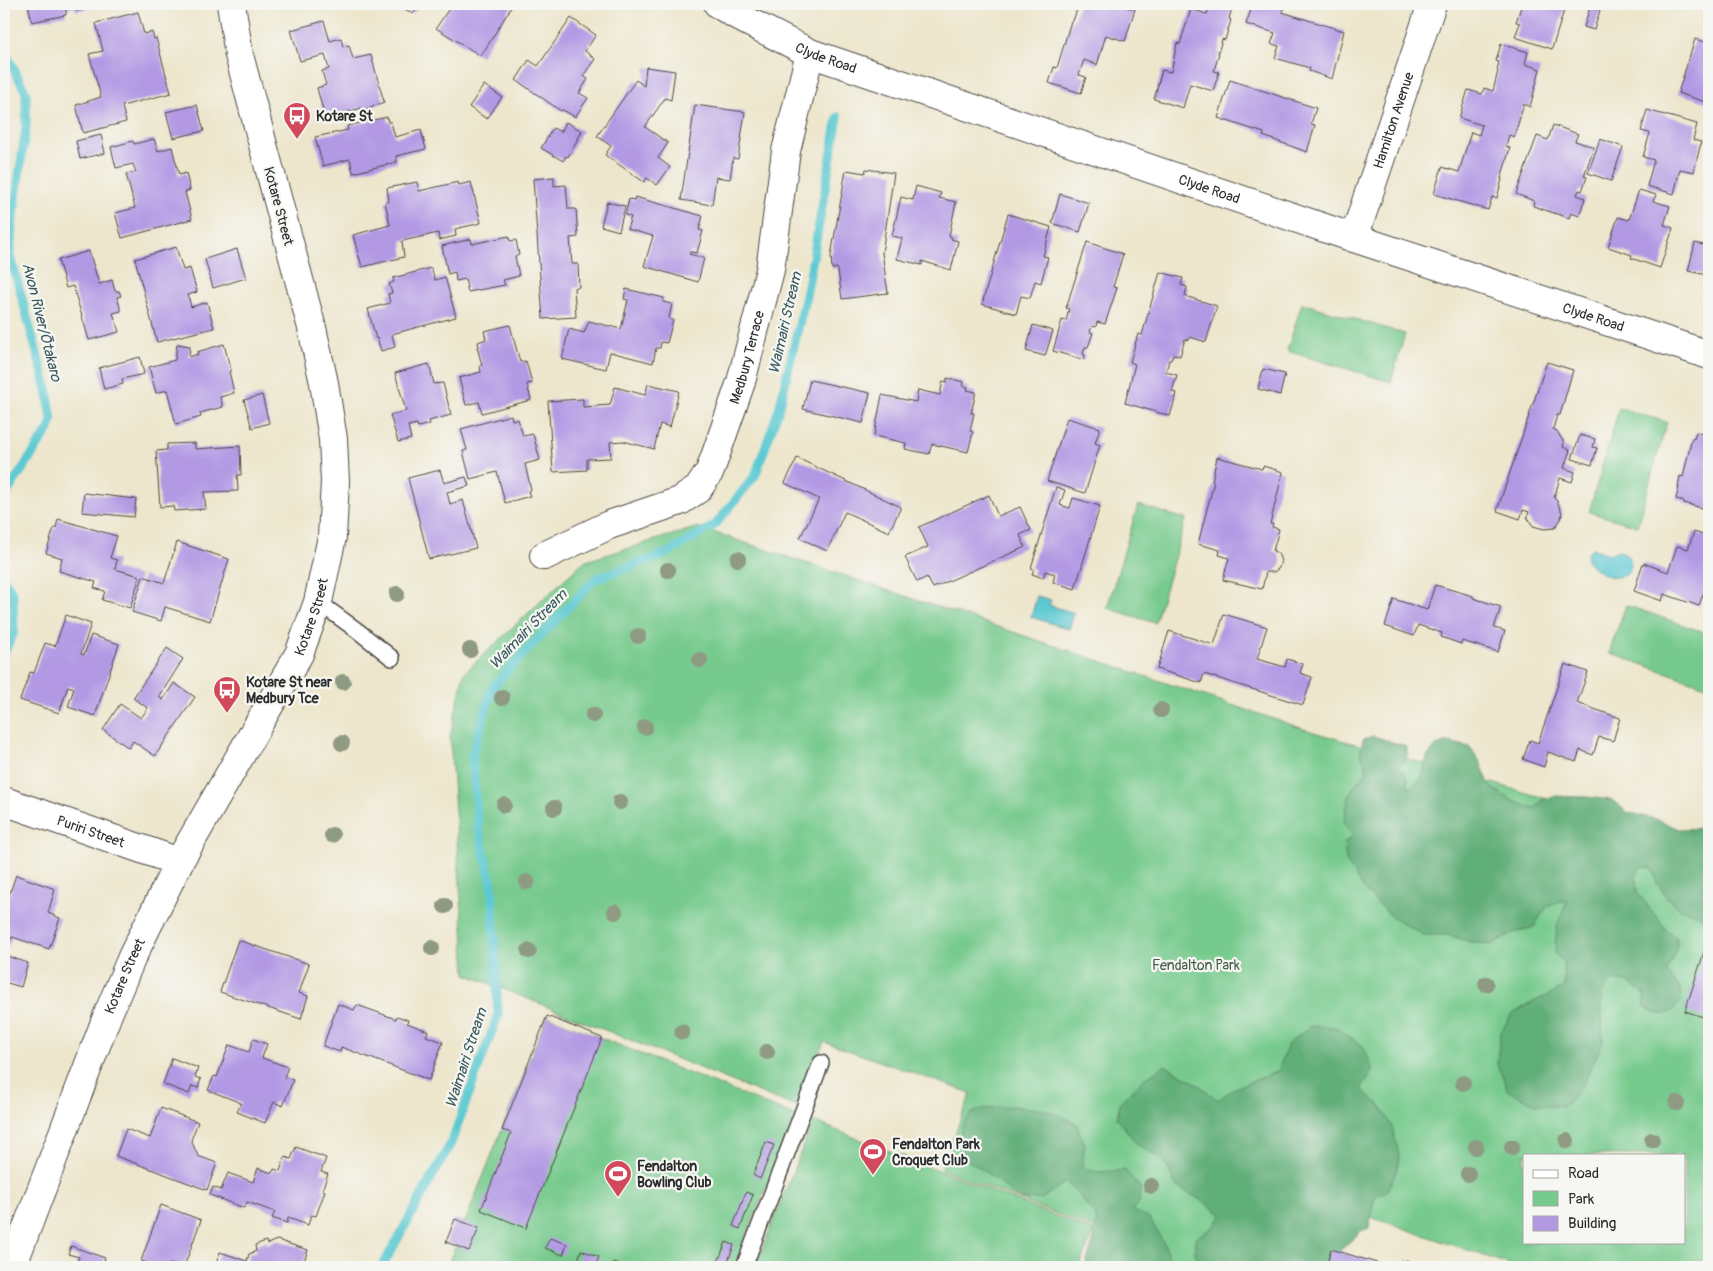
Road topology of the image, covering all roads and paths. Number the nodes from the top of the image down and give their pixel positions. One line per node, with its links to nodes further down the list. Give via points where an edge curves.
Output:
1 (231, 4): 8 (street, Kotare Street, via 239,55 312,328 333,440 332,537)
2 (718, 4): 4 (street, Clyde Road)
3 (1432, 4): 5 (street, Hamilton Avenue)
4 (810, 53): 5 (street, Clyde Road); 7 (street, Medbury Terrace, via 786,152 770,270 741,382 710,471 698,489 680,501 609,525)
5 (1354, 238): 6 (street, Clyde Road)
6 (1709, 355)
7 (544, 556)
8 (318, 602): 9 (lane); 11 (street, Kotare Street, via 299,654)
9 (392, 658)
10 (4, 801): 11 (street, Puriri Street)
11 (179, 862): 13 (street, Kotare Street, via 108,1014)
12 (821, 1063): 14 (lane)
13 (12, 1267)
14 (744, 1267)

